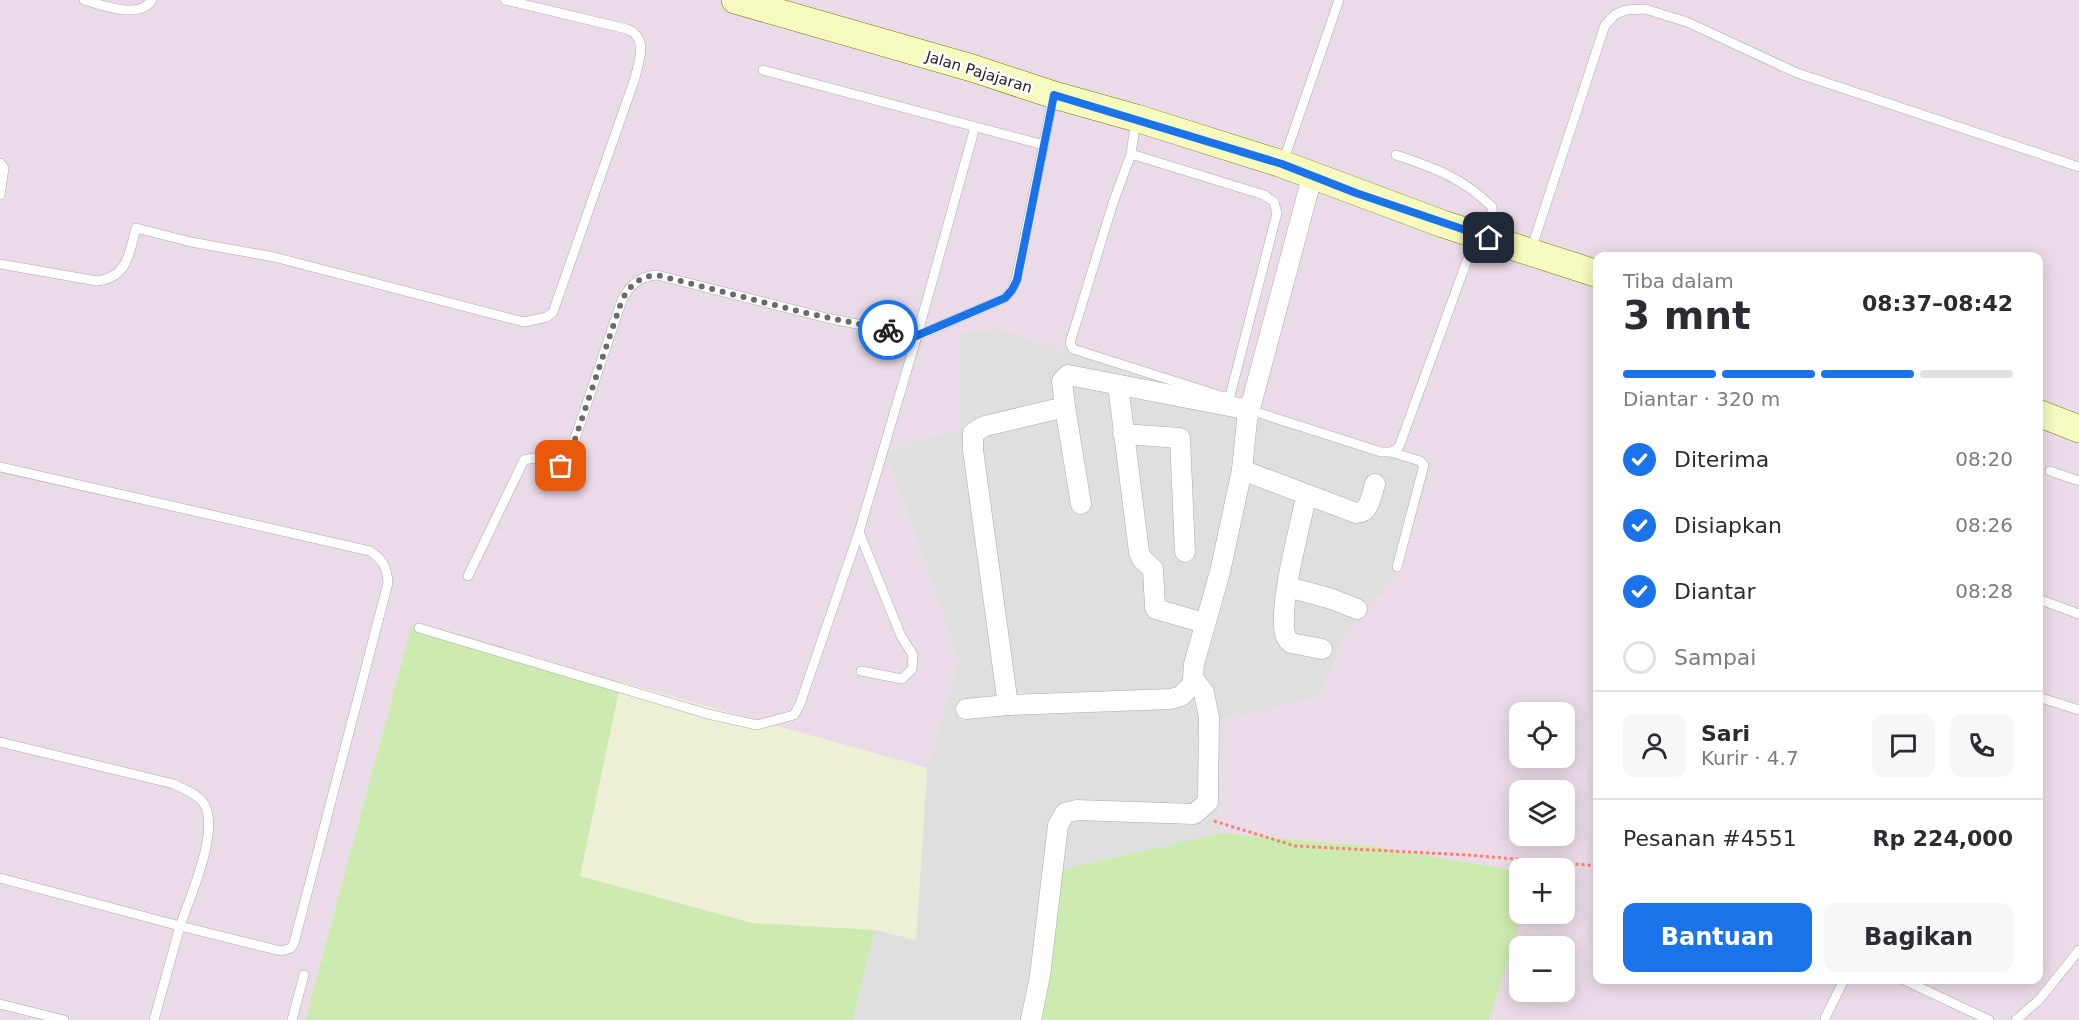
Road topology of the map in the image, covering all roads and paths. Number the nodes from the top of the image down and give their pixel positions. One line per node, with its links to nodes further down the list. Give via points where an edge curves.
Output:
1 (84, 0): 2 (lane, via 137,10)
2 (152, 0)
3 (505, 0): 20 (lane, via 627,29 634,32 642,46 635,78 569,267 553,312 547,317 524,322 274,256 136,228 128,258 121,271 109,280)
4 (735, 0): 7 (main road, Jalan Pajajaran, via 791,12)
5 (1339, 0): 14 (lane)
6 (763, 70): 9 (lane)
7 (1054, 95): 8 (main road, Jalan Pajajaran); 10 (lane)
8 (1136, 118): 11 (lane); 14 (main road, Jalan Pajajaran)
9 (975, 127): 10 (lane); 22 (lane)
10 (1044, 145): 22 (lane, via 1012,290 1005,298)
11 (1131, 154): 11 (lane, via 1070,343 1073,349 1230,396 1277,213 1274,202 1264,195)
12 (1396, 155): 18 (lane, via 1428,165 1473,188 1492,207 1492,225)
13 (0, 163): 17 (lane, via 4,168)
14 (1282, 164): 16 (main road, Jalan Pajajaran)
15 (2079, 167): 19 (lane, via 1797,73 1687,22 1645,9 1626,10 1605,25)
16 (1312, 177): 18 (main road, Jalan Pajajaran); 25 (street)
17 (0, 195)
18 (1483, 237): 19 (main road, Jalan Pajajaran); 29 (lane, via 1399,447)
19 (1530, 252): 21 (main road, Jalan Pajajaran)
20 (0, 264)
21 (1593, 272)
22 (916, 336): 37 (lane); 40 (lane, via 657,275 646,276 629,286 622,300 566,465 524,460)
23 (1118, 385): 24 (street, via 1068,375 1062,381); 25 (street); 28 (street)
24 (1065, 407): 36 (street); 51 (street, via 978,428 972,437)
25 (1250, 410): 29 (lane); 31 (street)
26 (2043, 415): 27 (main road)
27 (2079, 429)
28 (1123, 434): 38 (street, via 1180,438); 45 (street, via 1139,552 1153,569 1155,607)
29 (1391, 452): 39 (lane, via 1424,465)
30 (0, 467): 58 (lane, via 369,551 384,562 388,583 294,944 281,951)
31 (1242, 470): 35 (street); 45 (street, via 1220,572)
32 (2050, 471): 33 (lane)
33 (2079, 481)
34 (1375, 484): 35 (street, via 1362,513)
35 (1306, 495): 41 (street)
36 (1081, 504)
37 (859, 532): 46 (lane, via 800,704 794,715 771,723 757,726 708,714); 48 (lane, via 901,636 913,655 912,669 902,679)
38 (1185, 552)
39 (1397, 567)
40 (468, 576)
41 (1288, 587): 43 (street); 47 (street, via 1284,629 1288,640)
42 (2043, 601): 44 (lane)
43 (1357, 609)
44 (2079, 614)
45 (1204, 623): 49 (street, via 1194,664)
46 (419, 628)
47 (1322, 649)
48 (861, 671)
49 (1195, 681): 51 (street, via 1181,696 1171,699); 55 (street, via 1204,693 1209,717 1210,798)
50 (2043, 699): 53 (lane)
51 (1008, 705): 52 (street)
52 (966, 709)
53 (2079, 710)
54 (0, 742): 58 (lane, via 151,777 192,792 202,801 210,825 208,842)
55 (1194, 814): 56 (path, via 1295,846); 68 (street, via 1077,810 1062,818)
56 (1593, 866)
57 (0, 878): 58 (lane)
58 (180, 926): 66 (lane)
59 (2079, 950): 70 (lane, via 2039,1000)
60 (304, 975): 67 (lane)
61 (1842, 984): 64 (lane)
62 (1912, 984): 69 (lane)
63 (0, 1004): 65 (lane)
64 (1827, 1019)
65 (64, 1020)
66 (154, 1020)
67 (292, 1020)
68 (1031, 1020)
69 (1989, 1020)
70 (2016, 1020)

